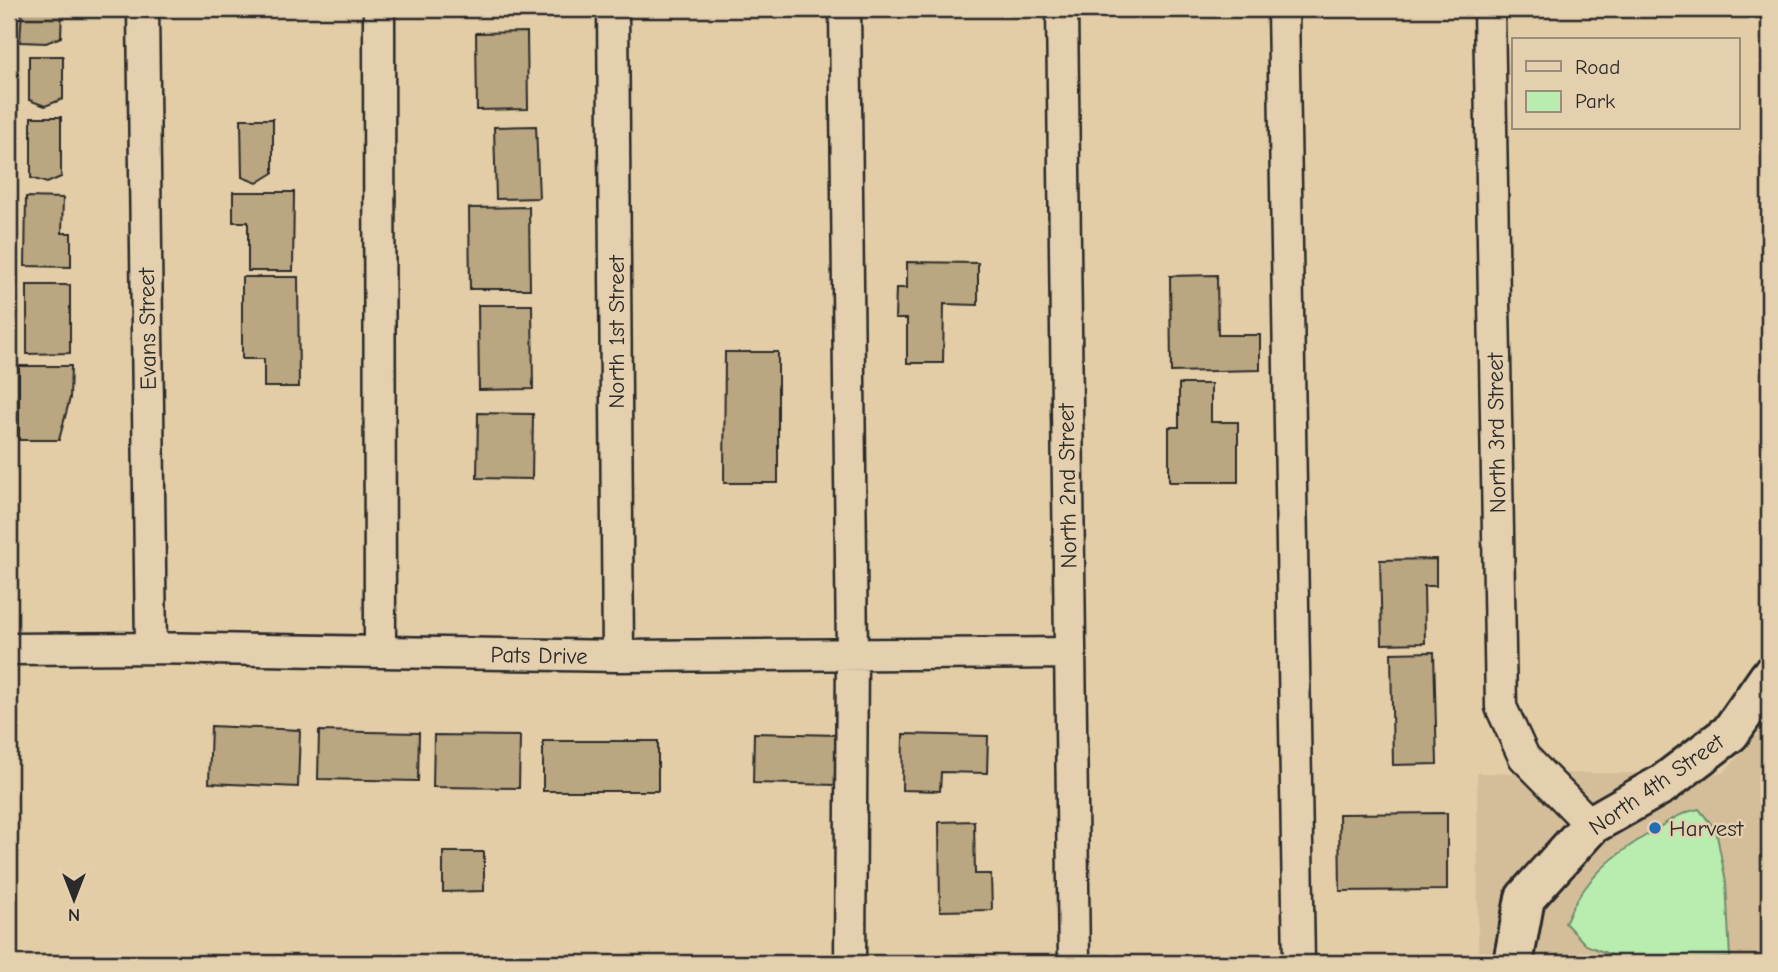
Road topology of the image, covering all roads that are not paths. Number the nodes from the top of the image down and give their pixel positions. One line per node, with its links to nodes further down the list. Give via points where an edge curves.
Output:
1 (143, 9): 8 (street, Evans Street)
2 (379, 9): 10 (street)
3 (613, 9): 13 (street, North 1st Street)
4 (845, 9): 12 (street)
5 (1062, 9): 11 (street, North 2nd Street)
6 (1283, 9): 18 (street)
7 (1489, 9): 15 (street, North 3rd Street, via 1501,707 1524,757)
8 (151, 648): 9 (street, Pats Drive); 10 (street, Pats Drive)
9 (9, 649)
10 (380, 652): 13 (street, Pats Drive)
11 (1069, 653): 12 (street, Pats Drive); 17 (street, North 2nd Street)
12 (852, 654): 13 (street, Pats Drive); 16 (street)
13 (618, 656)
14 (1769, 677): 15 (main road, North 4th Street, via 1730,733 1663,784)
15 (1591, 825): 19 (main road, North 4th Street, via 1525,898)
16 (850, 963)
17 (1074, 963)
18 (1299, 963)
19 (1513, 963)

